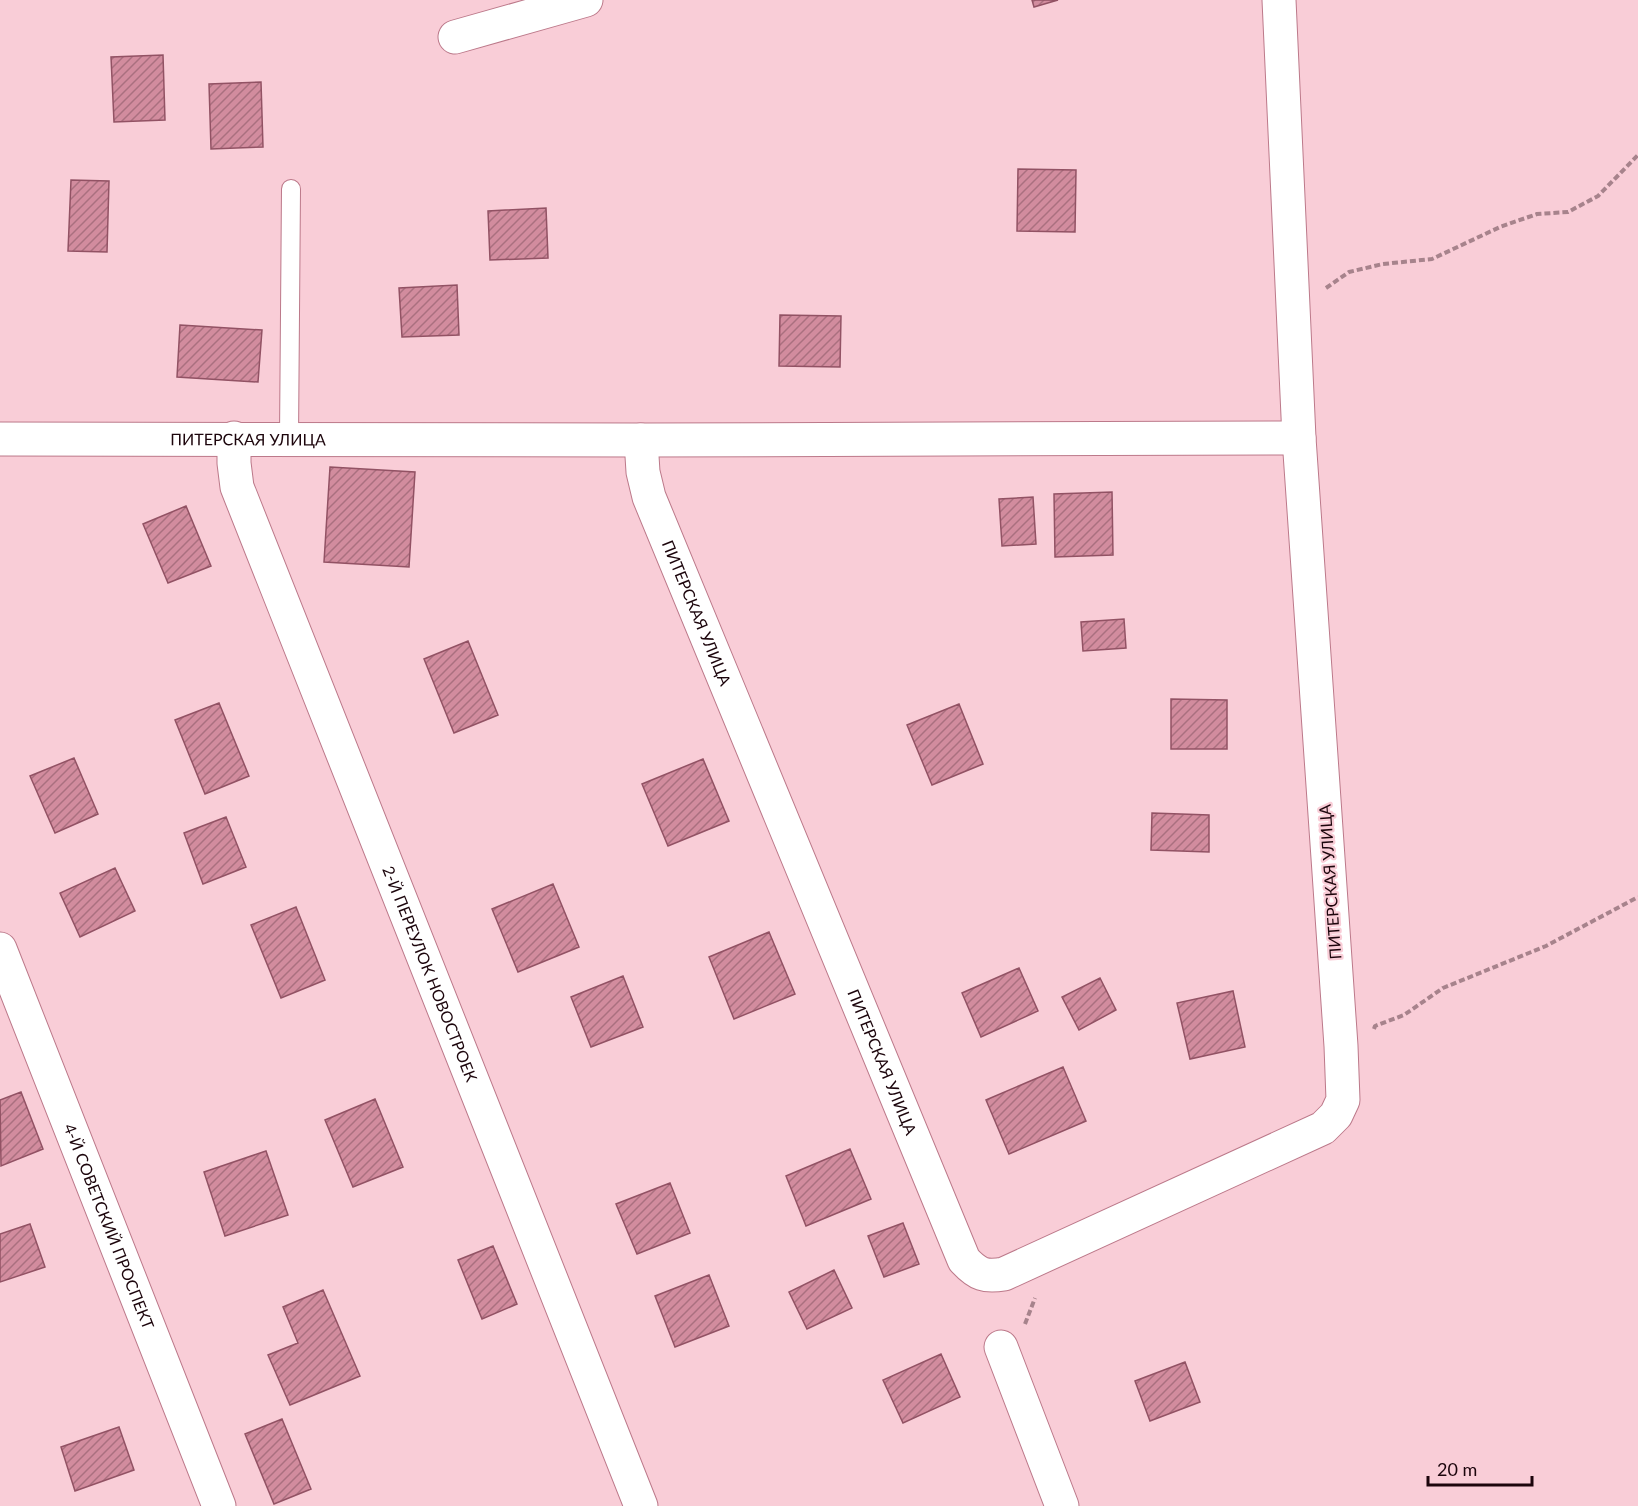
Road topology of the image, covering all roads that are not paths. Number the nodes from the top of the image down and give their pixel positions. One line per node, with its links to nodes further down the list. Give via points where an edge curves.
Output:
1 (586, 0): 3 (street)
2 (1279, 0): 8 (street, ПИТЕРСКАЯ УЛИЦА)
3 (455, 37)
4 (291, 189): 7 (lane)
5 (0, 438): 6 (street, ПИТЕРСКАЯ УЛИЦА)
6 (234, 438): 7 (street, ПИТЕРСКАЯ УЛИЦА); 13 (street, 2-Й ПЕРЕУЛОК НОВОСТРОЕК, via 237,487)
7 (289, 438): 9 (street, ПИТЕРСКАЯ УЛИЦА)
8 (1299, 438): 9 (street); 9 (street, ПИТЕРСКАЯ УЛИЦА, via 1343,1100 1336,1115 1323,1128 1005,1274 988,1276 964,1260 649,497)
9 (641, 440)
10 (0, 949): 12 (street, 4-Й СОВЕТСКИЙ ПРОСПЕКТ)
11 (1001, 1347): 14 (street)
12 (219, 1506)
13 (641, 1506)
14 (1062, 1506)

